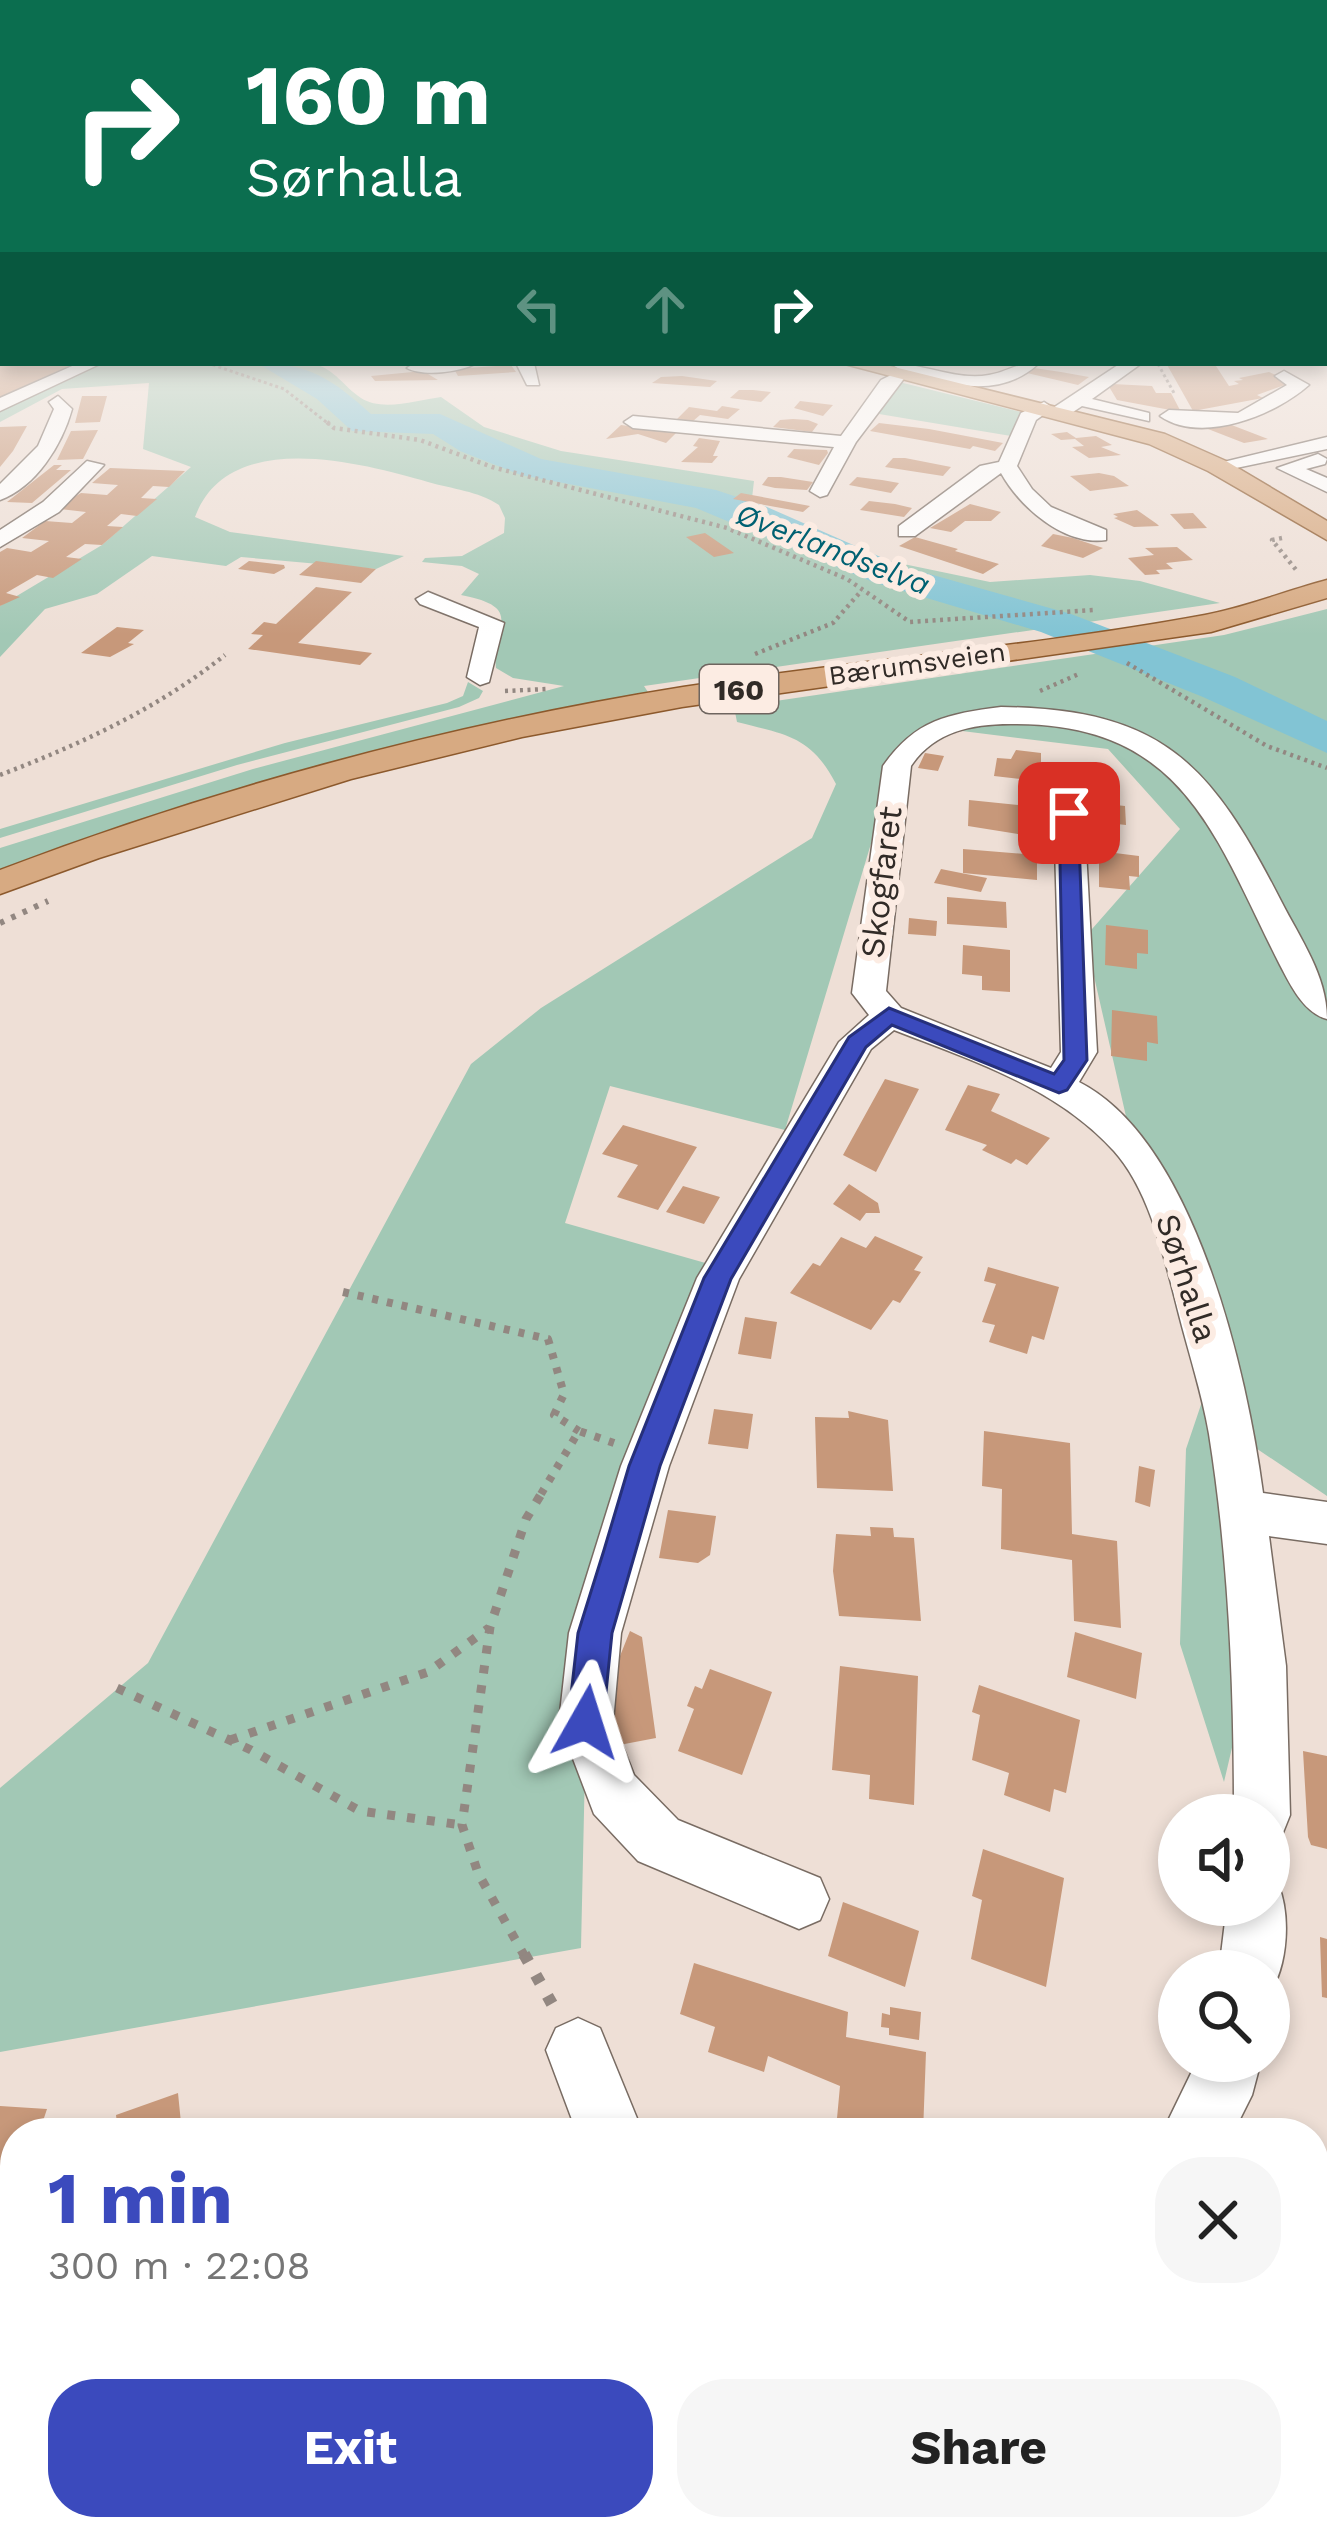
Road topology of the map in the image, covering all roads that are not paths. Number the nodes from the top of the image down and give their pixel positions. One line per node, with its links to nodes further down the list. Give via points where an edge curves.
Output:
1 (877, 397): 10 (street)
2 (1006, 397): 7 (main road)
3 (1074, 397): 7 (street)
4 (1275, 397): 9 (street, via 1256,413)
5 (58, 402): 18 (street, via 64,409 56,436 34,468)
6 (1090, 404): 9 (street)
7 (1052, 410): 9 (main road); 14 (street, via 1028,417)
8 (633, 422): 10 (street)
9 (1134, 426): 15 (main road)
10 (846, 442): 17 (street)
11 (1327, 443): 15 (street)
12 (1327, 459): 16 (street, via 1287,468)
13 (94, 465): 22 (street)
14 (1007, 466): 20 (street, via 987,470); 21 (street, via 1039,509)
15 (1216, 466): 19 (main road)
16 (1327, 486)
17 (820, 491)
18 (0, 494)
19 (1316, 519)
20 (908, 531)
21 (1097, 535)
22 (0, 540)
23 (1326, 589): 27 (main road, Bærumsveien / 160, via 1211,623 522,727 339,772)
24 (428, 599): 25 (street, via 492,623)
25 (480, 677)
26 (1069, 813): 32 (street, via 1079,1052)
27 (161, 829): 28 (main road, Bærumsveien / 160); 29 (main road, Bærumsveien / 160)
28 (0, 883)
29 (0, 902)
30 (1327, 1008): 31 (street, Skogfaret, via 1224,825 1182,768 1122,733 1008,714 936,730 908,746 896,767 869,993)
31 (889, 1016): 32 (street, Sørhalla); 36 (street, via 857,1042 718,1278 595,1633 586,1722 614,1794 658,1841)
32 (1059, 1085): 33 (street, Sørhalla, via 1110,1121 1162,1201 1232,1432)
33 (1241, 1510): 34 (street); 35 (street, Sørhalla, via 1260,1666)
34 (1327, 1523)
35 (1262, 1794)
36 (799, 1899)
37 (578, 2050): 39 (street)
38 (1223, 2082): 40 (street)
39 (604, 2118)
40 (1205, 2118)

